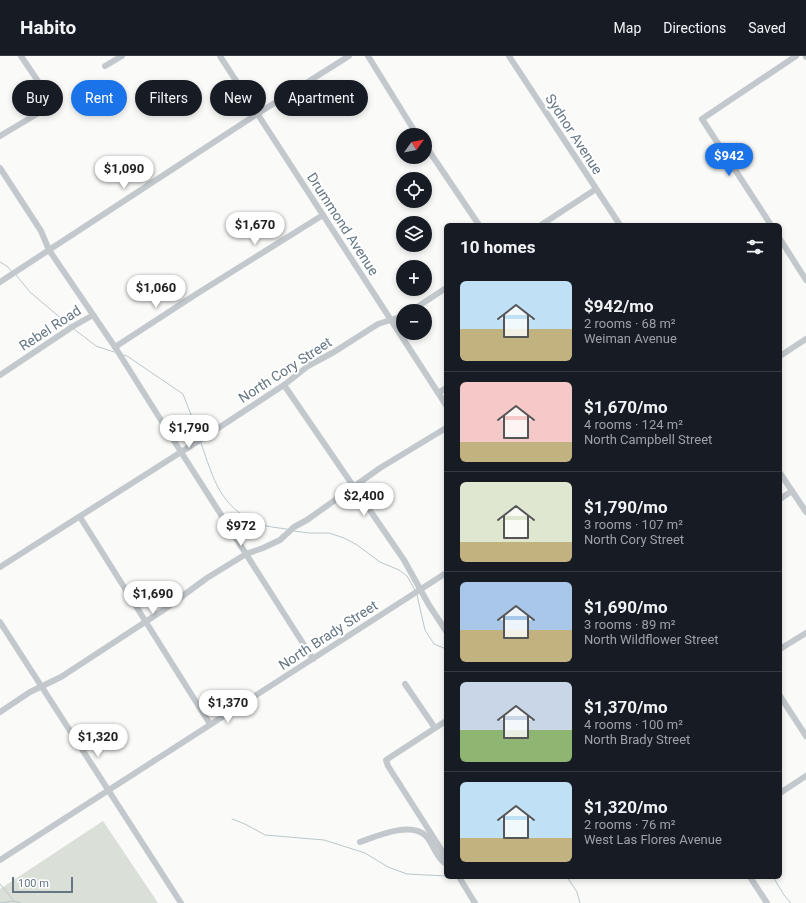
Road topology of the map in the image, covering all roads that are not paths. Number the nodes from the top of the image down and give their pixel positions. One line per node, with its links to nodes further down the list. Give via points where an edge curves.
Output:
1 (21, 56): 14 (street, via 46,93 48,104 38,114)
2 (122, 56): 8 (street)
3 (220, 56): 9 (street, Drummond Avenue)
4 (349, 56): 10 (street)
5 (368, 56): 13 (street)
6 (509, 56): 17 (street, Sydnor Avenue)
7 (796, 56): 22 (street, via 702,119)
8 (105, 66)
9 (235, 80)
10 (266, 108)
11 (254, 116): 24 (street)
12 (258, 116): 18 (street, Drummond Avenue)
13 (413, 128)
14 (0, 136)
15 (432, 155): 19 (street)
16 (0, 168): 24 (street, via 41,231)
17 (596, 189): 20 (street); 21 (street, Sydnor Avenue)
18 (323, 215): 31 (street, Drummond Avenue); 33 (street)
19 (478, 223)
20 (544, 223)
21 (619, 223)
22 (770, 223)
23 (782, 242): 25 (street)
24 (49, 250): 26 (street); 29 (street)
25 (806, 280)
26 (0, 282)
27 (444, 289): 28 (street)
28 (422, 304)
29 (93, 315): 33 (street); 35 (street, Rebel Road)
30 (396, 318): 31 (street, North Cory Street)
31 (390, 320): 36 (street, North Cory Street, via 378,324 308,366); 38 (street, Drummond Avenue)
32 (806, 339): 34 (street)
33 (115, 347): 41 (street)
34 (782, 355)
35 (0, 375)
36 (284, 385): 41 (street, North Cory Street); 43 (street)
37 (444, 389): 38 (street)
38 (438, 393): 39 (street, Drummond Avenue)
39 (444, 402)
40 (444, 429): 43 (street)
41 (181, 452): 47 (street, North Cory Street); 48 (street)
42 (782, 476): 44 (street)
43 (354, 486): 48 (street, via 294,527 280,540); 51 (street)
44 (792, 491): 45 (street); 46 (street)
45 (782, 498)
46 (806, 512)
47 (80, 517): 49 (street, North Cory Street); 52 (street)
48 (246, 554): 52 (street); 57 (street)
49 (0, 567)
50 (444, 574): 51 (street, North Brady Street)
51 (421, 589): 54 (street); 57 (street, North Brady Street)
52 (146, 621): 59 (street, via 62,677); 63 (street)
53 (0, 622): 59 (street)
54 (444, 628)
55 (806, 632): 56 (street)
56 (782, 648)
57 (313, 659): 63 (street, North Brady Street)
58 (405, 684): 64 (street)
59 (42, 687): 61 (street); 67 (street)
60 (782, 699): 65 (street)
61 (0, 712)
62 (444, 722): 64 (street)
63 (210, 724): 67 (street, North Brady Street)
64 (434, 728): 70 (street, via 386,760)
65 (806, 736)
66 (806, 776): 68 (street)
67 (109, 791): 71 (street, North Brady Street); 75 (street)
68 (782, 791)
69 (360, 842): 72 (street, via 410,829 426,836)
70 (444, 854)
71 (0, 860)
72 (444, 863)
73 (460, 879): 76 (street)
74 (751, 879): 77 (street)
75 (181, 903)
76 (475, 903)
77 (767, 903)

